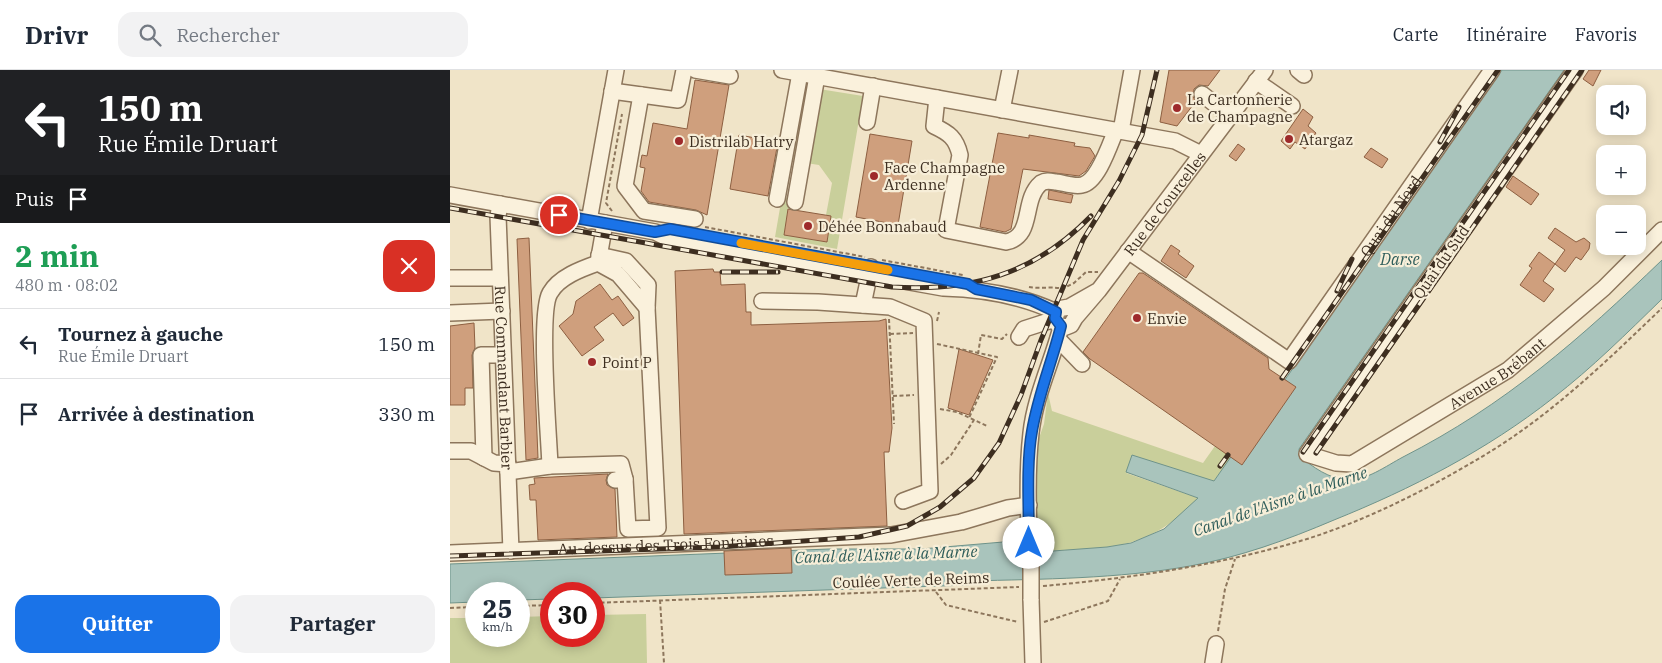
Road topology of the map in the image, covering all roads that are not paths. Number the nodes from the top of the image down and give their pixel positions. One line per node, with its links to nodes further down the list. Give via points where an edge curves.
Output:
1 (616, 70): 14 (street)
2 (684, 70): 16 (street, via 678,100)
3 (694, 70): 10 (street)
4 (782, 70): 9 (street)
5 (1010, 70): 19 (street)
6 (1132, 70): 22 (street)
7 (1492, 70): 32 (street, Quai du Nord, via 1289,361)
8 (1575, 70): 46 (street, Quai du Sud)
9 (800, 73): 11 (street); 25 (street)
10 (730, 76)
11 (817, 76): 13 (street); 26 (street)
12 (1261, 76): 18 (street, Rue de Courcelles); 20 (street, Rue de Courcelles)
13 (864, 80): 17 (street); 21 (street)
14 (612, 91): 16 (street); 28 (street)
15 (1202, 94): 20 (street)
16 (642, 95): 29 (street, via 625,186 644,210)
17 (937, 98): 19 (street); 22 (street, via 934,126 950,134 960,155 946,230 1006,242 1024,231 1032,195 1042,183 1047,180 1080,186 1086,184 1100,168)
18 (1292, 106)
19 (1002, 110): 22 (street)
20 (1230, 116): 23 (street, Rue de Courcelles)
21 (867, 122)
22 (1118, 131): 23 (street, via 1175,141)
23 (1202, 154): 32 (street, Rue de Courcelles)
24 (450, 195): 27 (street)
25 (777, 199)
26 (795, 202)
27 (500, 204): 28 (street); 36 (street, Rue Commandant Barbier)
28 (589, 221): 30 (street)
29 (696, 223)
30 (605, 224): 33 (street); 34 (street, via 655,232 670,229)
31 (1662, 230): 46 (street, Avenue Brébant, via 1604,288 1508,370 1352,464)
32 (1128, 251): 41 (street, Rue de Courcelles, via 1099,290)
33 (598, 259): 48 (street, via 571,273 549,294 544,325); 48 (street, via 618,274 647,308 658,528 628,529 620,480 621,464)
34 (873, 265): 38 (street); 41 (street, via 968,284 972,282 1031,300)
35 (450, 278): 36 (street)
36 (500, 278): 39 (street, Rue Commandant Barbier)
37 (762, 301): 38 (street)
38 (863, 305): 50 (street, via 890,307 924,321 930,491)
39 (502, 311): 40 (street); 43 (street, Rue Commandant Barbier)
40 (450, 313)
41 (1062, 320): 42 (street, via 1024,329); 44 (street); 51 (street, Rue de Courcelles, via 1031,433)
42 (1013, 335)
43 (503, 355): 47 (street, via 481,355); 49 (street, Rue Commandant Barbier)
44 (1082, 364)
45 (450, 451): 47 (street, via 471,451)
46 (1307, 454)
47 (484, 458): 49 (street)
48 (550, 466): 49 (street)
49 (508, 468): 52 (street, Rue Commandant Barbier)
50 (903, 501)
51 (1030, 505): 52 (street, Au-dessus des Trois Fontaines, via 892,535); 55 (street, Rue de Courcelles, bridge, via 1027,593)
52 (511, 550): 53 (street, Au-dessus des Trois Fontaines)
53 (450, 553)
54 (1216, 644): 56 (street)
55 (1033, 663)
56 (1213, 663)

